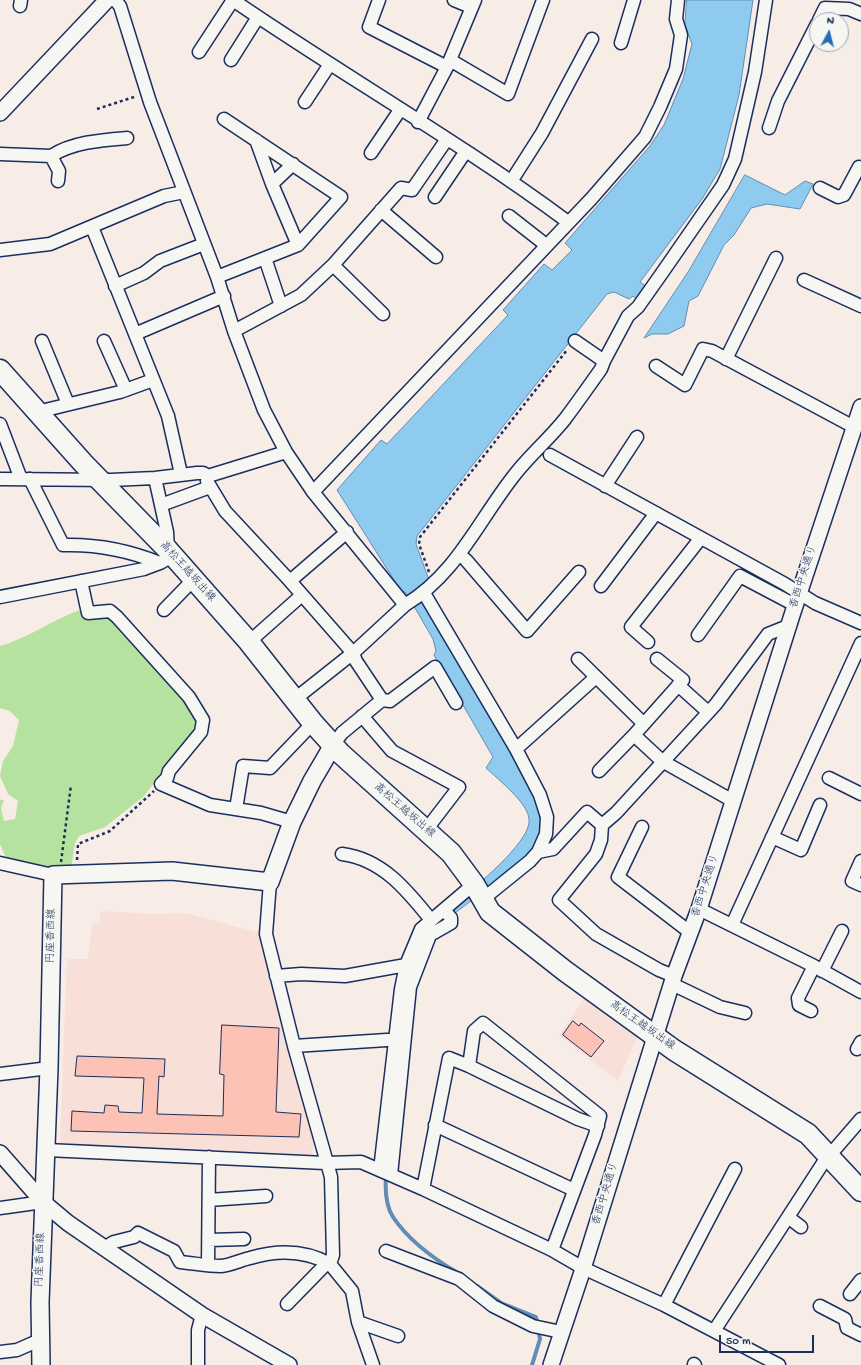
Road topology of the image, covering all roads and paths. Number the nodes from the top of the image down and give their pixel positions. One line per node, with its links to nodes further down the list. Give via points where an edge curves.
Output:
1 (108, 0): 26 (street)
2 (115, 0): 22 (street, via 120,6)
3 (233, 0): 14 (street); 18 (street)
4 (379, 0): 21 (street, via 369,27)
5 (454, 0): 10 (street)
6 (543, 0): 21 (street, via 508,94)
7 (634, 0): 17 (street)
8 (678, 0): 47 (street, via 676,19 681,35 680,51 676,69 657,113 645,137 621,167)
9 (766, 0): 70 (street, via 755,72 735,159 723,185 638,307 628,316)
10 (473, 4): 21 (street)
11 (837, 4): 12 (street, via 825,8); 13 (street)
12 (823, 12)
13 (861, 14)
14 (258, 17): 19 (street); 20 (street)
15 (592, 39): 39 (street, via 542,133)
16 (809, 40): 29 (street, via 778,101)
17 (621, 43)
18 (199, 52)
19 (231, 60)
20 (330, 64): 23 (street); 25 (street)
21 (449, 64): 28 (street)
22 (147, 93): 24 (path); 43 (street)
23 (304, 102)
24 (97, 109)
25 (400, 110): 28 (street); 34 (street)
26 (0, 113)
27 (224, 119): 32 (street)
28 (418, 122): 31 (street)
29 (769, 128)
30 (127, 138): 36 (street, via 98,140 61,149)
31 (447, 139): 33 (street); 45 (street, via 412,190 401,188)
32 (256, 140): 37 (street); 41 (street)
33 (466, 151): 39 (street); 44 (street)
34 (371, 153)
35 (0, 154): 36 (street)
36 (51, 156): 40 (street, via 59,171)
37 (292, 164): 41 (street); 50 (street, via 342,197)
38 (861, 168): 42 (street, via 844,195 838,197)
39 (512, 180): 47 (street)
40 (58, 181)
41 (272, 184): 50 (street)
42 (820, 188)
43 (184, 192): 48 (street, via 164,196); 49 (street)
44 (435, 197)
45 (381, 210): 53 (street); 56 (street)
46 (509, 216): 51 (street)
47 (568, 222): 51 (street)
48 (92, 227): 52 (street, via 50,244); 59 (street)
49 (204, 244): 57 (street); 59 (street, via 160,261 144,273)
50 (298, 245): 54 (street)
51 (546, 245): 90 (street)
52 (0, 250)
53 (436, 257)
54 (264, 258): 57 (street); 61 (street)
55 (776, 258): 69 (street)
56 (333, 265): 61 (street, via 301,294); 63 (street)
57 (217, 277): 60 (street)
58 (804, 280): 62 (street)
59 (115, 286): 65 (street)
60 (224, 296): 64 (street); 65 (street)
61 (282, 306): 64 (street)
62 (861, 306)
63 (383, 314)
64 (234, 331): 81 (street, via 264,410)
65 (135, 334): 73 (street)
66 (42, 341): 75 (street)
67 (104, 341): 74 (street)
68 (575, 341): 70 (street); 101 (path, via 420,537 419,544)
69 (726, 359): 71 (street, via 703,349 685,385); 79 (street)
70 (604, 361): 95 (street, via 565,419 516,473)
71 (656, 366)
72 (0, 370): 77 (main road, 高松王越坂出線)
73 (153, 380): 74 (street); 83 (street, via 168,416)
74 (126, 390): 75 (street)
75 (68, 404): 77 (street)
76 (861, 407): 79 (street, 香西中央通り)
77 (37, 412): 87 (main road, 高松王越坂出線)
78 (0, 424): 86 (street)
79 (854, 427): 106 (street, 香西中央通り)
80 (637, 437): 89 (street)
81 (286, 452): 88 (street); 90 (street)
82 (550, 455): 89 (street)
83 (181, 474): 85 (street); 88 (street, via 203,473)
84 (0, 478): 86 (street)
85 (155, 478): 87 (street); 91 (street)
86 (25, 479): 87 (street); 96 (street, via 63,545 90,545 145,557)
87 (101, 480): 96 (main road, 高松王越坂出線)
88 (209, 482): 91 (street); 100 (street, via 225,511)
89 (605, 486): 92 (street)
90 (313, 492): 93 (street)
91 (161, 505): 96 (street, via 167,532)
92 (656, 513): 94 (street); 102 (street)
93 (346, 532): 100 (street); 107 (street)
94 (700, 539): 106 (street, via 723,550); 113 (street, via 631,627)
95 (460, 555): 97 (street, via 526,631); 101 (street)
96 (167, 556): 98 (main road, 高松王越坂出線); 99 (street, via 144,569)
97 (579, 572)
98 (193, 580): 108 (street); 112 (main road, 高松王越坂出線)
99 (81, 581): 105 (street); 133 (street, via 88,613 110,611 117,617 188,697 203,720 201,732)
100 (290, 581): 104 (street)
101 (434, 583): 103 (street)
102 (600, 586)
103 (423, 594): 107 (street); 129 (street)
104 (302, 595): 112 (street); 115 (street)
105 (0, 597)
106 (797, 599): 109 (street, via 814,603); 110 (street, 香西中央通り); 111 (street, via 740,576)
107 (407, 603): 115 (street)
108 (164, 610)
109 (861, 623)
110 (788, 626): 123 (street, via 768,634); 136 (street, 香西中央通り)
111 (698, 635)
112 (250, 642): 120 (main road, 高松王越坂出線)
113 (648, 642)
114 (861, 644): 143 (street)
115 (353, 653): 120 (street); 121 (street)
116 (578, 659): 118 (street)
117 (657, 659): 119 (street, via 683,680)
118 (596, 677): 126 (street); 129 (street)
119 (678, 685): 123 (street); 126 (street)
120 (295, 698): 125 (main road, 高松王越坂出線)
121 (382, 700): 122 (street, via 390,701 435,667); 124 (street)
122 (456, 704)
123 (708, 712): 130 (street)
124 (362, 716): 128 (street, via 342,733); 142 (street, via 392,751 459,787)
125 (313, 723): 128 (main road, 高松王越坂出線); 138 (street, via 270,768 242,766)
126 (643, 724): 127 (street)
127 (634, 735): 130 (street); 131 (street)
128 (333, 745): 139 (main road); 142 (main road, 高松王越坂出線)
129 (516, 749): 144 (street, via 540,795 546,817 546,834)
130 (662, 761): 136 (street); 140 (street, via 616,814)
131 (599, 771)
132 (829, 778): 135 (street)
133 (161, 784): 138 (street, via 210,805); 148 (path, via 110,831 78,844)
134 (71, 785): 148 (path)
135 (861, 794)
136 (733, 801): 152 (street, 香西中央通り)
137 (820, 805): 143 (street, via 801,850)
138 (236, 809): 139 (street)
139 (292, 822): 149 (main road)
140 (602, 825): 144 (street, via 587,812 553,850); 162 (street, via 601,840 596,854 559,900 596,934)
141 (642, 828): 157 (street, via 618,877)
142 (426, 830): 151 (main road, 高松王越坂出線, via 451,854)
143 (772, 837): 155 (street)
144 (538, 852): 151 (street, via 530,861)
145 (342, 854): 154 (street, via 365,859 393,877)
146 (861, 861): 150 (street, via 852,880)
147 (0, 863): 148 (street)
148 (63, 876): 149 (main road, via 172,871); 170 (main road, 円座香西線)
149 (270, 882): 161 (street, via 266,934)
150 (861, 885)
151 (479, 891): 153 (street); 166 (main road, 高松王越坂出線, via 490,912 518,935)
152 (699, 909): 155 (street); 157 (street, 香西中央通り)
153 (447, 914): 154 (street); 158 (street, via 452,923)
154 (432, 920): 158 (street, via 421,929)
155 (732, 925): 160 (street)
156 (842, 931): 160 (street)
157 (691, 933): 162 (street, 香西中央通り)
158 (424, 935): 159 (street); 167 (street)
159 (406, 965): 161 (street, via 345,976); 167 (street, via 401,989)
160 (818, 968): 163 (street); 164 (street, via 798,998 799,1005)
161 (276, 976): 168 (street)
162 (673, 980): 165 (street, via 720,1007); 166 (street, 香西中央通り)
163 (861, 992)
164 (811, 1011)
165 (745, 1013)
166 (656, 1035): 177 (main road, 高松王越坂出線, via 674,1050 781,1115 808,1134); 198 (street, 香西中央通り)
167 (400, 1039): 168 (street); 181 (street)
168 (294, 1046): 179 (street)
169 (469, 1066): 173 (street, via 449,1058); 174 (street); 174 (street, via 474,1031 483,1023 600,1116)
170 (50, 1068): 171 (street); 175 (main road, 円座香西線)
171 (0, 1074)
172 (861, 1119): 177 (street)
173 (435, 1125): 182 (street); 183 (street)
174 (598, 1126): 183 (street)
175 (47, 1150): 178 (street); 187 (main road, 円座香西線)
176 (0, 1153): 187 (street)
177 (829, 1156): 184 (main road, 高松王越坂出線); 189 (street)
178 (209, 1157): 179 (street); 186 (street)
179 (325, 1163): 181 (street, via 361,1162); 196 (street, via 331,1177 333,1255)
180 (734, 1169): 202 (street)
181 (385, 1172): 182 (street)
182 (423, 1189): 194 (street)
183 (574, 1190): 194 (street)
184 (861, 1191)
185 (266, 1196): 186 (street)
186 (209, 1200): 192 (street)
187 (43, 1202): 188 (street); 193 (street); 210 (main road, 円座香西線, via 40,1302)
188 (0, 1208)
189 (788, 1217): 190 (street); 206 (street)
190 (801, 1227)
191 (244, 1238): 192 (street)
192 (209, 1240): 197 (street)
193 (104, 1248): 197 (street, via 114,1242 134,1238 138,1233 174,1252 180,1262); 204 (street)
194 (552, 1250): 198 (street)
195 (386, 1251): 207 (street, via 458,1279 493,1306 538,1327)
196 (330, 1264): 197 (street, via 316,1256 284,1252 256,1256 221,1266); 201 (street, via 326,1264); 205 (street, via 352,1291)
197 (208, 1265)
198 (583, 1268): 202 (street); 207 (street, 香西中央通り)
199 (861, 1280): 200 (street)
200 (850, 1294)
201 (287, 1304)
202 (664, 1305): 206 (street)
203 (820, 1306): 208 (street, via 845,1319 847,1328)
204 (202, 1315): 214 (street, via 198,1330); 215 (street)
205 (358, 1322): 209 (street); 216 (street)
206 (714, 1331): 212 (street)
207 (561, 1332): 217 (street, 香西中央通り)
208 (861, 1335)
209 (398, 1336)
210 (42, 1339): 211 (street, via 17,1350); 213 (main road, 円座香西線)
211 (0, 1352)
212 (775, 1364)
213 (41, 1365)
214 (198, 1365)
215 (289, 1365)
216 (373, 1365)
217 (551, 1365)

